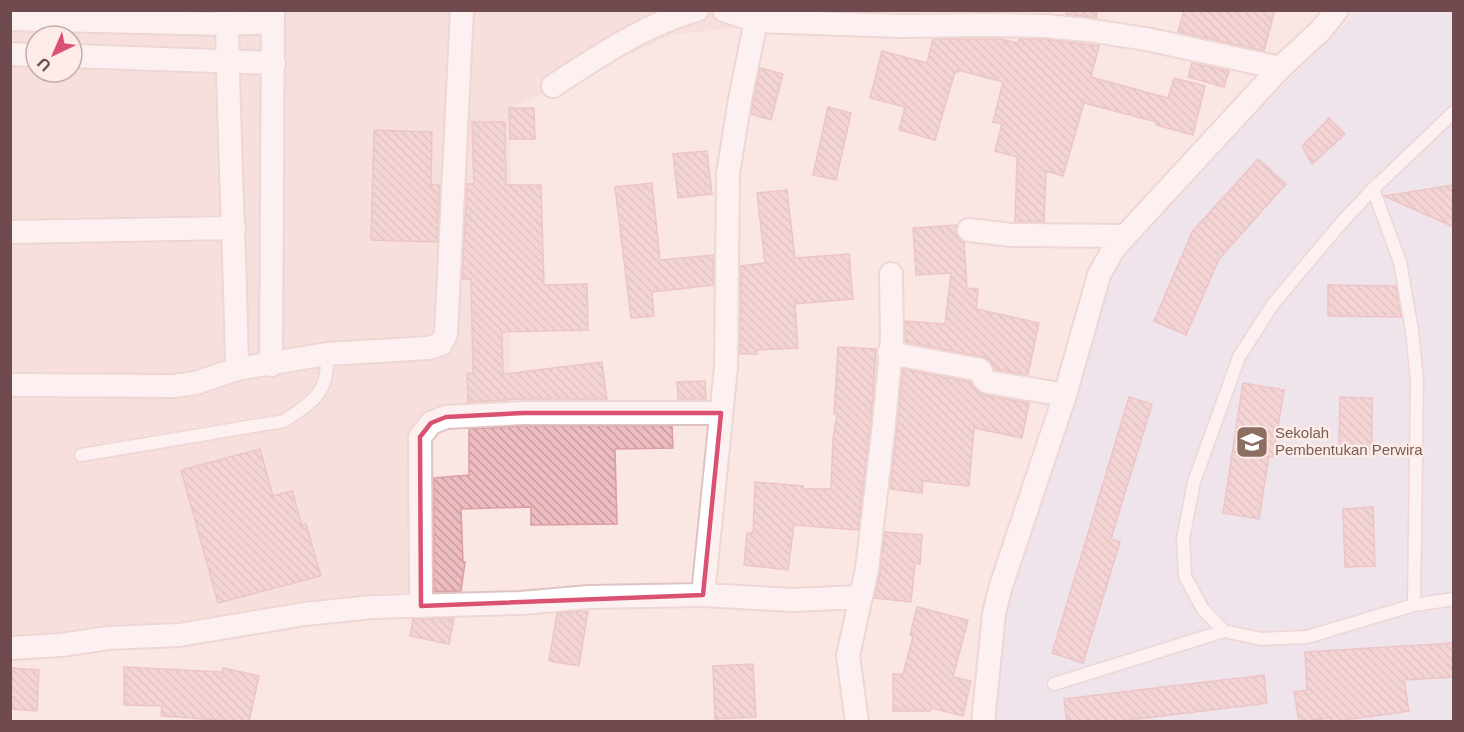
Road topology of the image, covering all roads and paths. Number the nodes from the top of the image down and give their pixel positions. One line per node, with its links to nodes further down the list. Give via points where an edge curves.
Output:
1 (697, 10): 13 (street, via 632,38)
2 (724, 10): 8 (street)
3 (1337, 10): 12 (street)
4 (466, 12): 22 (street, via 446,334 441,344 429,348)
5 (273, 16): 6 (street); 11 (street)
6 (227, 17): 7 (street); 10 (street)
7 (10, 19)
8 (756, 21): 12 (street, via 1046,26 1146,39); 27 (street, via 728,174 726,367)
9 (84, 56): 10 (street)
10 (228, 62): 11 (street); 16 (street)
11 (274, 63): 23 (street)
12 (1280, 68): 19 (street)
13 (553, 86)
14 (1454, 112): 15 (lane)
15 (1373, 189): 32 (lane, via 1400,262 1416,370); 34 (lane, via 1273,304 1239,357 1194,482 1183,539 1185,576 1203,608)
16 (234, 228): 18 (street); 24 (street)
17 (969, 230): 19 (street, via 1011,235)
18 (10, 232)
19 (1125, 236): 26 (street, via 1099,275)
20 (891, 274): 21 (street)
21 (889, 353): 26 (street, via 980,370 988,382); 30 (street, via 867,569)
22 (327, 354): 23 (street); 28 (lane, via 328,371 321,391 284,421)
23 (271, 365): 24 (street)
24 (237, 369): 25 (street, via 196,383 173,386)
25 (10, 385)
26 (1065, 395): 38 (street, via 998,598)
27 (721, 413): 29 (street); 33 (street, via 523,413 446,417 431,423 420,437)
28 (81, 454)
29 (703, 595): 30 (street, via 793,600); 33 (street)
30 (860, 597): 37 (street, via 848,656)
31 (1454, 599): 32 (lane)
32 (1414, 605): 34 (lane, via 1307,637 1261,639)
33 (421, 606): 35 (street, via 305,614 179,635)
34 (1224, 631): 36 (lane)
35 (10, 648)
36 (1054, 684)
37 (857, 722)
38 (983, 722)

